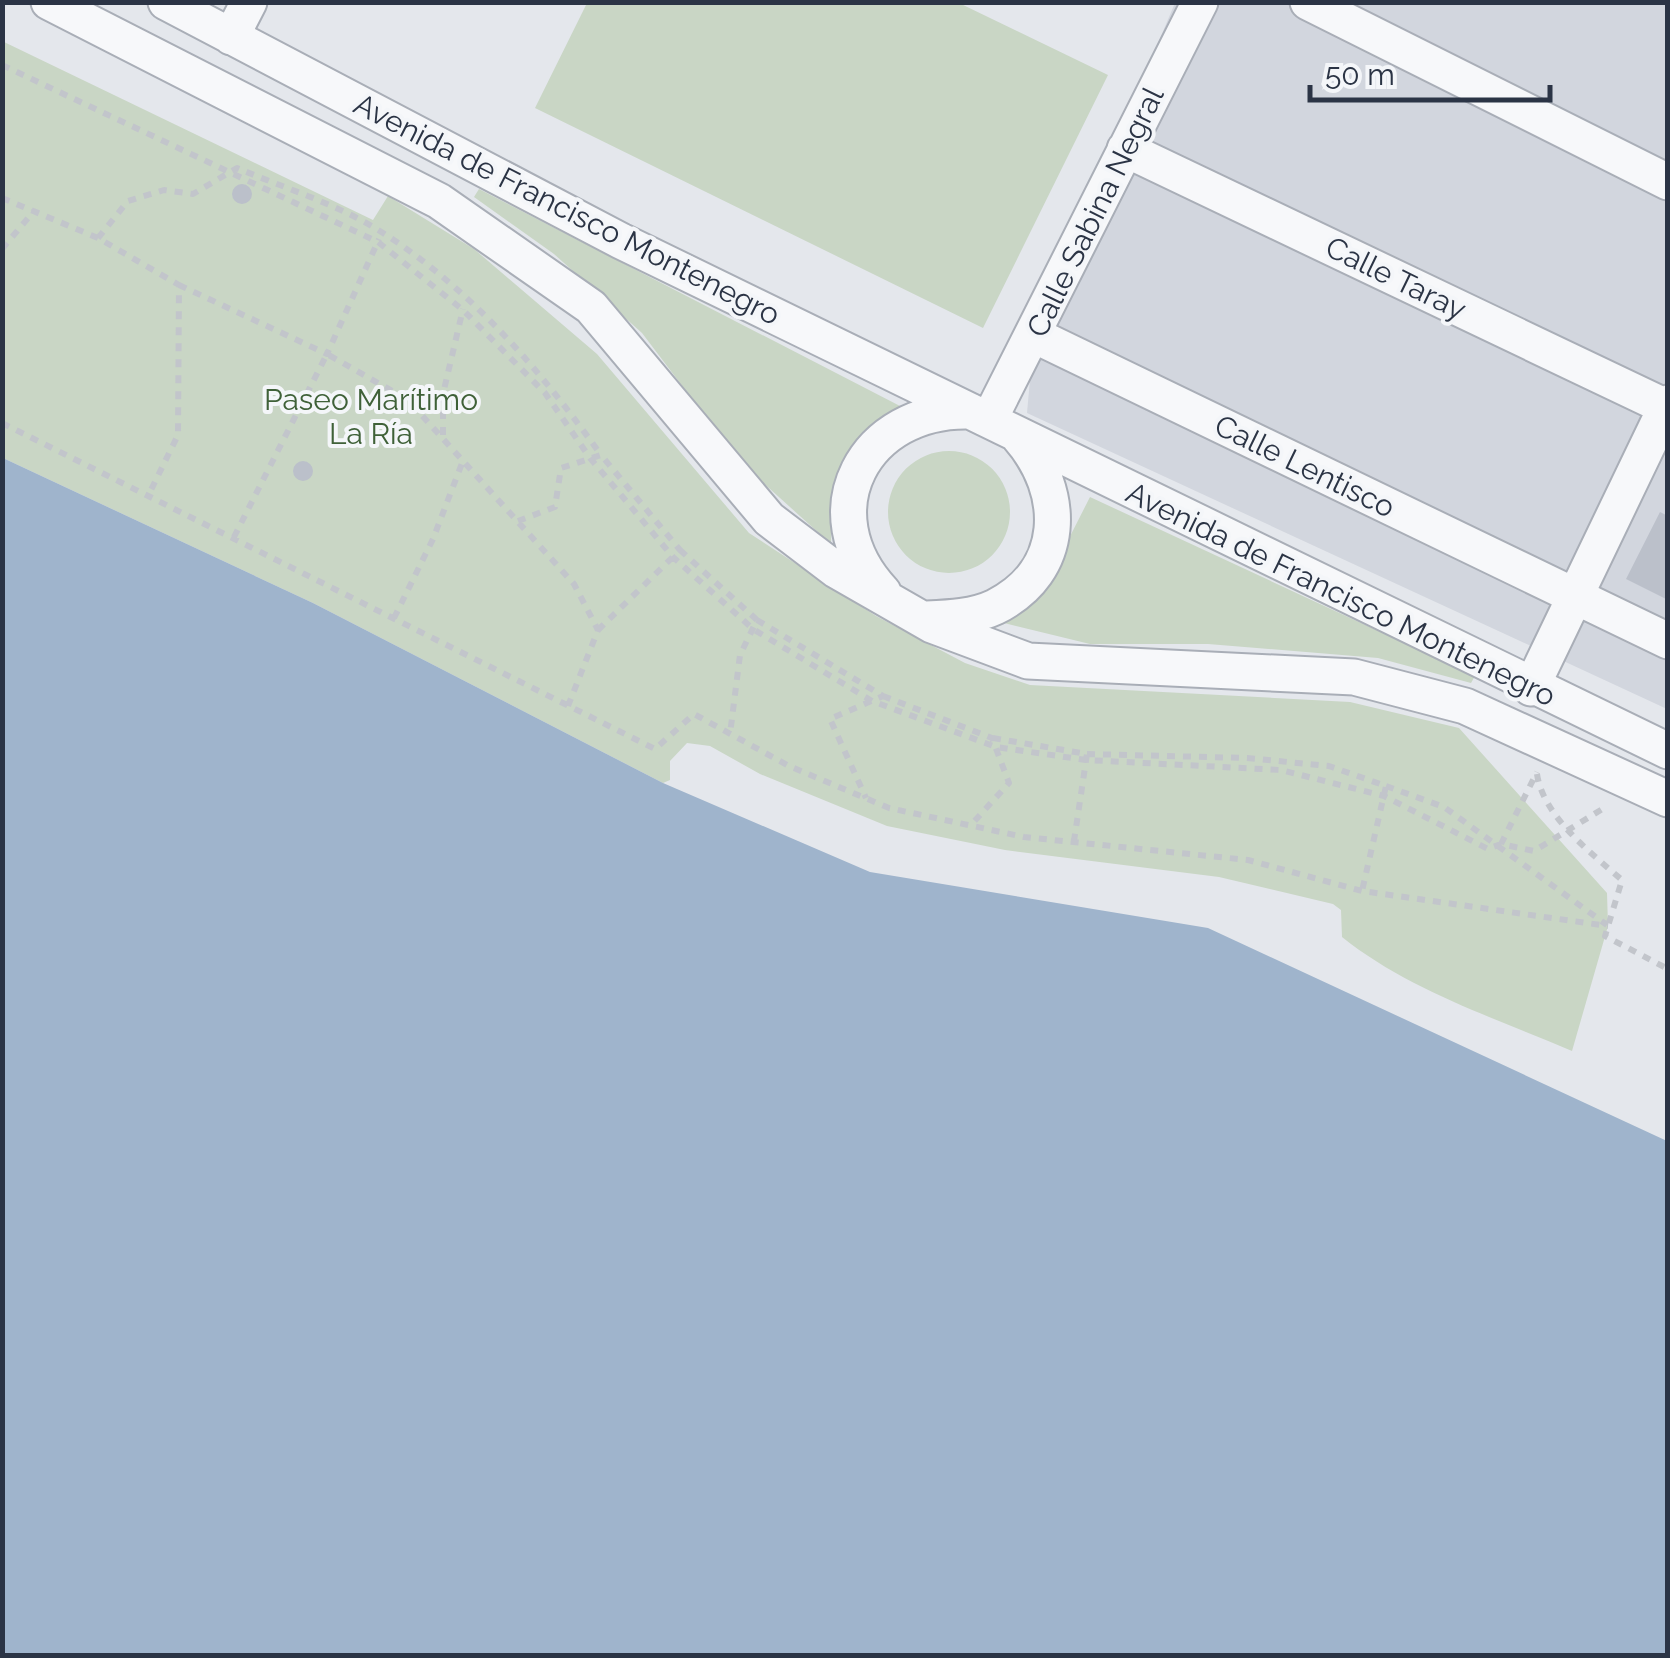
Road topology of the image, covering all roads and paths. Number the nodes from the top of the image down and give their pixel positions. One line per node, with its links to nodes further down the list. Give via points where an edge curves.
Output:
1 (49, 2): 29 (street, Avenida de Francisco Montenegro, via 439,201 591,307 769,519 836,570)
2 (166, 2): 6 (street, Avenida de Francisco Montenegro)
3 (249, 2): 6 (street)
4 (1200, 2): 7 (street, Calle Sabina Negral)
5 (1308, 2): 8 (street)
6 (231, 36): 20 (street, Avenida de Francisco Montenegro, via 621,240)
7 (1126, 149): 16 (street, Calle Sabina Negral); 18 (street, Calle Taray)
8 (1668, 182)
9 (2, 198): 10 (path)
10 (34, 211): 12 (path); 13 (path)
11 (382, 232): 12 (path, via 237,168 193,194 164,190 128,201); 15 (path); 17 (path)
12 (98, 238): 14 (path)
13 (2, 250)
14 (179, 285): 17 (path); 24 (path, via 178,435)
15 (465, 298): 21 (path, via 443,394); 22 (path, via 544,376)
16 (1034, 334): 20 (street, Calle Sabina Negral); 28 (street, Calle Lentisco)
17 (327, 354): 21 (path, via 408,400); 26 (path)
18 (1667, 405): 28 (street)
19 (2, 422): 24 (path)
20 (992, 422): 29 (street, Avenida de Francisco Montenegro, via 1039,460 1052,492 1054,527 1043,560 1022,589 994,608 960,617); 29 (street, Avenida de Francisco Montenegro, via 919,416 890,431 866,455 852,485 854,551 871,580); 34 (street, Avenida de Francisco Montenegro)
21 (443, 437): 23 (path)
22 (601, 455): 25 (path, via 562,468 555,507); 27 (path)
23 (464, 458): 25 (path); 30 (path)
24 (149, 494): 26 (path)
25 (518, 521): 32 (path, via 574,584)
26 (234, 537): 30 (path)
27 (680, 550): 31 (path); 32 (path)
28 (1575, 596): 33 (street, Calle Lentisco); 34 (street)
29 (908, 612): 43 (street, Avenida de Francisco Montenegro, via 1028,661 1354,676 1465,706)
30 (394, 618): 36 (path)
31 (758, 620): 35 (path); 37 (path, via 740,655)
32 (598, 630): 36 (path)
33 (1668, 642)
34 (1531, 688): 39 (street, Avenida de Francisco Montenegro)
35 (883, 696): 38 (path); 42 (path, via 830,719)
36 (568, 706): 37 (path, via 654,749 694,714)
37 (730, 734): 42 (path)
38 (992, 738): 40 (path); 45 (path, via 1008,783)
39 (1668, 752)
40 (1087, 754): 41 (path, via 1329,766); 47 (path)
41 (1386, 786): 48 (path, via 1444,807); 50 (path)
42 (866, 798): 45 (path)
43 (1668, 799)
44 (1618, 813): 46 (path, via 1601,806)
45 (970, 826): 47 (path)
46 (1571, 830): 48 (path, via 1534,851); 48 (path, via 1540,790 1537,771); 51 (path, via 1622,880)
47 (1074, 841): 50 (path, via 1248,860)
48 (1501, 844): 49 (path); 51 (path)
49 (1488, 849)
50 (1362, 891): 51 (path)
51 (1608, 926): 52 (path, via 1605,936)
52 (1668, 969)

